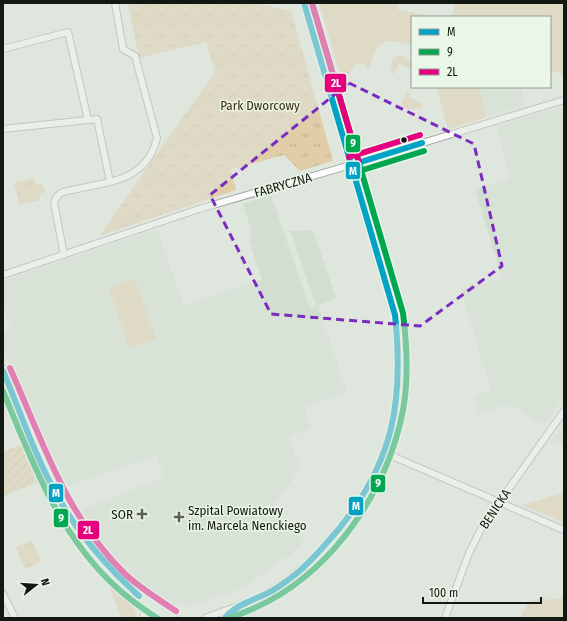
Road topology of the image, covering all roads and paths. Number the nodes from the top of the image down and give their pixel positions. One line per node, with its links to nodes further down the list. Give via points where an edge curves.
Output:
1 (114, 3): 8 (street, via 124,49 136,56 157,138 155,148 140,167 125,178)
2 (304, 3): 7 (street)
3 (3, 49): 5 (street, via 68,32)
4 (564, 100): 7 (street, FABRYCZNA)
5 (88, 120): 6 (street); 8 (street, via 97,119)
6 (3, 128)
7 (351, 165): 9 (street, FABRYCZNA, via 199,210); 13 (street, via 395,315 398,340 400,359 395,414)
8 (110, 182): 9 (street, via 63,192 56,197 54,202)
9 (64, 255): 10 (street, FABRYCZNA)
10 (3, 274)
11 (3, 371): 17 (main road, via 49,480 73,523 104,563)
12 (564, 411): 14 (street, BENICKA)
13 (385, 453): 14 (street); 18 (street, via 353,511 317,554 266,594)
14 (499, 502): 15 (street); 24 (street, BENICKA, via 483,525 469,553)
15 (564, 530)
16 (3, 594): 19 (street)
17 (139, 596): 20 (street); 21 (main road)
18 (235, 607): 22 (street); 23 (street)
19 (15, 618)
20 (144, 618)
21 (172, 618)
22 (205, 618)
23 (225, 618)
24 (445, 618)

